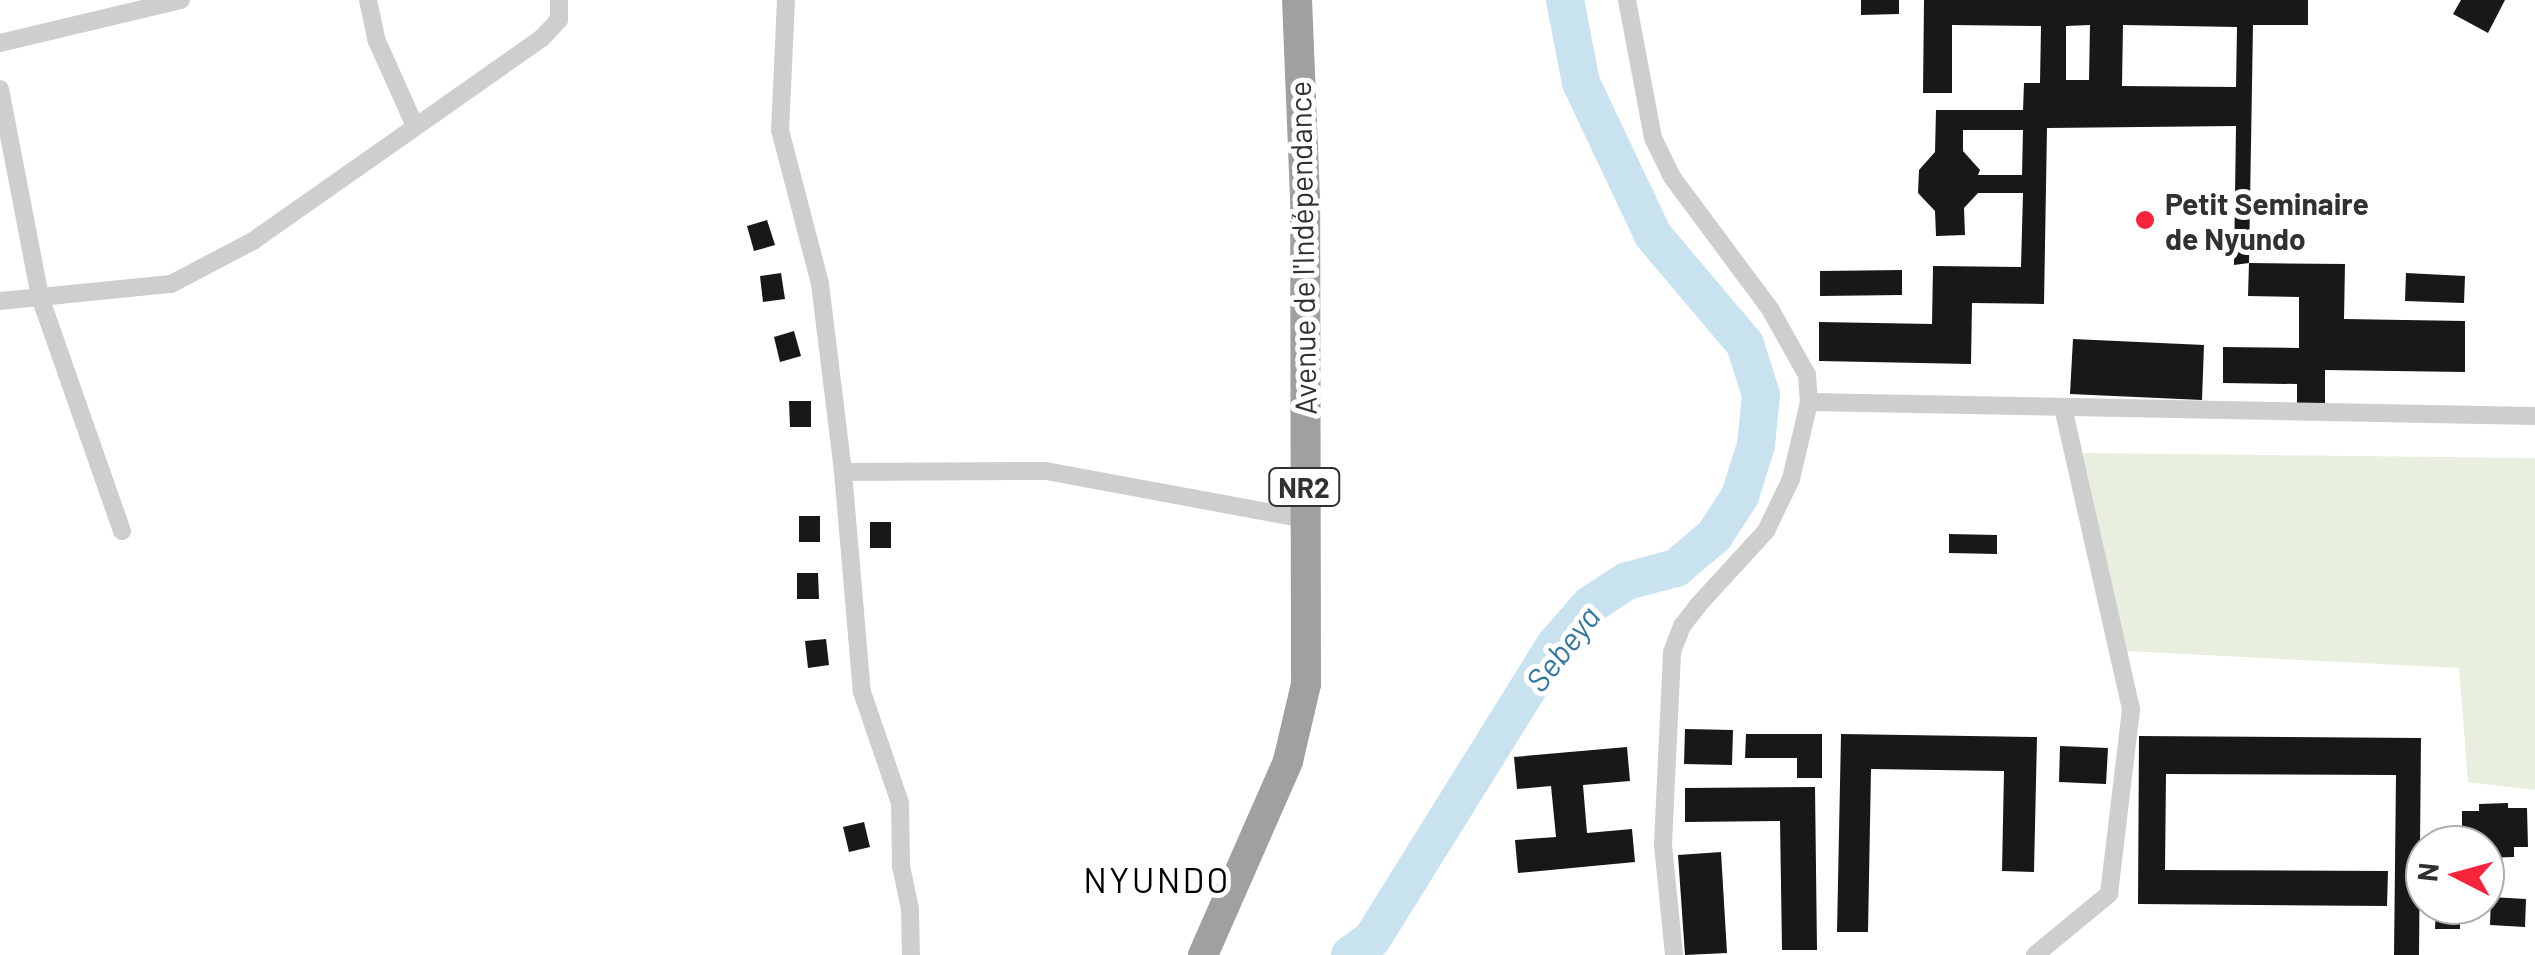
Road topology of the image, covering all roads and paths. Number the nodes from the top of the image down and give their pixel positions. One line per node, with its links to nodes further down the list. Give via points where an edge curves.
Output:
1 (181, 0): 7 (street)
2 (368, 0): 9 (street, via 376,39)
3 (558, 0): 9 (street, via 559,20 542,38)
4 (786, 0): 15 (street, via 780,130 820,284)
5 (1296, 0): 16 (highway, Avenue de l'Indépendance / NR2, via 1305,198)
6 (1627, 0): 12 (street, via 1653,138 1672,178 1779,324 1807,374)
7 (0, 44)
8 (0, 89): 10 (street)
9 (414, 124): 10 (street, via 253,242 170,284)
10 (40, 297): 11 (street); 17 (street)
11 (0, 301)
12 (1809, 402): 13 (street); 20 (street, via 1791,479 1766,531 1682,626 1672,652 1663,844)
13 (2063, 408): 14 (street); 21 (street, via 2131,709 2109,894)
14 (2535, 416)
15 (843, 472): 16 (street, via 1046,472); 18 (street, via 862,692 900,803)
16 (1304, 519): 19 (highway, Avenue de l'Indépendance / NR2, via 1306,684 1288,761)
17 (122, 530)
18 (911, 955)
19 (1202, 955)
20 (1674, 955)
21 (2035, 955)

